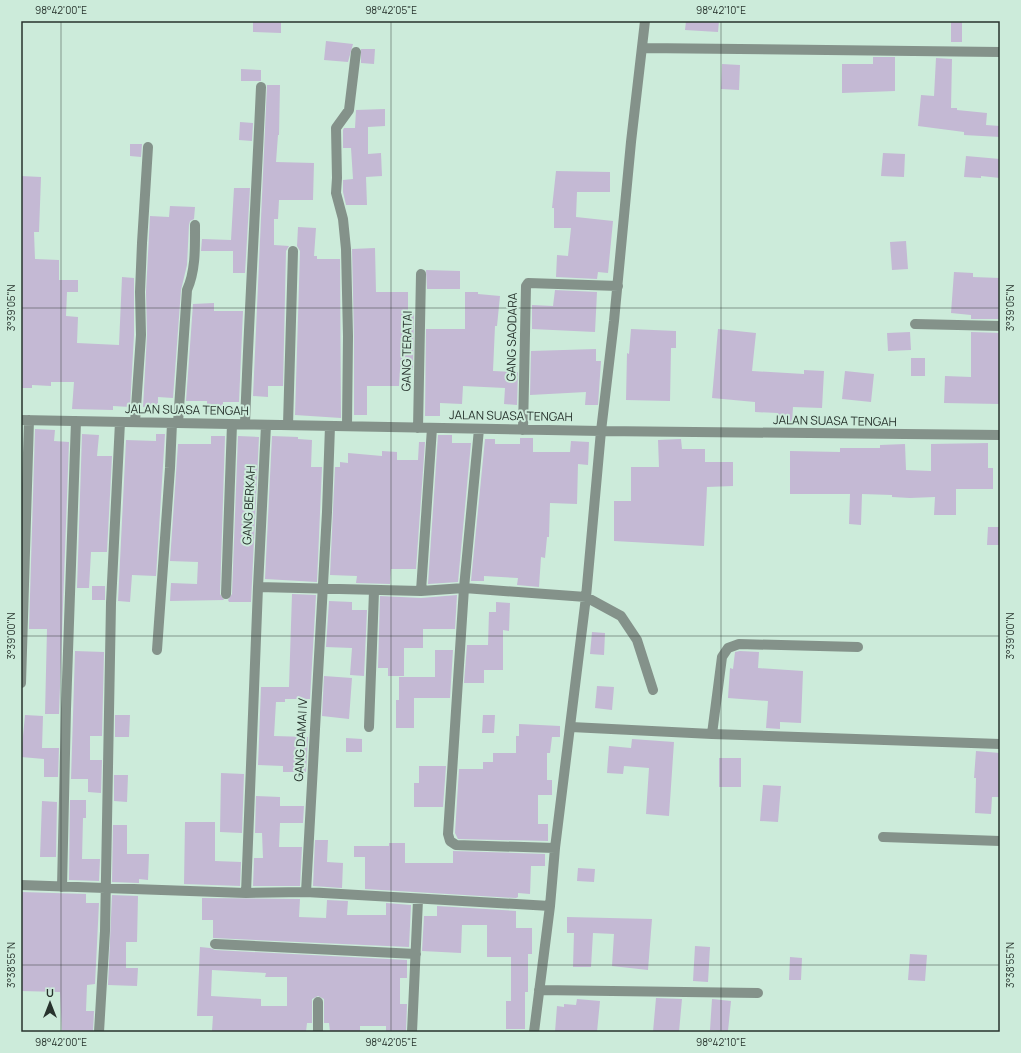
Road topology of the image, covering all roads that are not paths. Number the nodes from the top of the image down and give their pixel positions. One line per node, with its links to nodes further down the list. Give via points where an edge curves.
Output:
1 (645, 21): 2 (street)
2 (642, 48): 4 (street); 10 (street)
3 (356, 52): 23 (street, via 349,110 336,128 336,193 343,219 346,249)
4 (1000, 52)
5 (261, 87): 19 (street)
6 (148, 147): 16 (street)
7 (195, 225): 17 (street, via 194,256 186,297)
8 (293, 251): 21 (street)
9 (421, 274): 24 (street, GANG TERATAI)
10 (616, 286): 27 (street, GANG SAODARA, via 531,282 526,286); 28 (street)
11 (915, 324): 12 (street)
12 (1000, 326)
13 (25, 420): 14 (street, JALAN SUASA TENGAH); 39 (street)
14 (76, 421): 15 (street, JALAN SUASA TENGAH); 49 (street)
15 (120, 422): 16 (street, JALAN SUASA TENGAH); 50 (street, via 111,603)
16 (135, 422): 17 (street, JALAN SUASA TENGAH)
17 (175, 423): 18 (street, JALAN SUASA TENGAH); 38 (street)
18 (232, 424): 19 (street, JALAN SUASA TENGAH); 35 (street)
19 (245, 424): 20 (street, JALAN SUASA TENGAH)
20 (266, 425): 21 (street, JALAN SUASA TENGAH); 30 (street, GANG BERKAH)
21 (288, 425): 22 (street, JALAN SUASA TENGAH)
22 (330, 426): 23 (street, JALAN SUASA TENGAH); 32 (street, GANG DAMAI IV)
23 (347, 426): 24 (street, JALAN SUASA TENGAH)
24 (418, 428): 25 (street, JALAN SUASA TENGAH)
25 (432, 428): 26 (street, JALAN SUASA TENGAH); 34 (street)
26 (480, 429): 27 (street, JALAN SUASA TENGAH); 31 (street)
27 (523, 430): 28 (street, JALAN SUASA TENGAH)
28 (601, 431): 29 (street, JALAN SUASA TENGAH); 36 (street)
29 (1000, 435)
30 (258, 587): 32 (street); 52 (street, GANG BERKAH)
31 (464, 588): 34 (street); 36 (street); 47 (street, via 448,834 450,841 456,845)
32 (322, 590): 33 (street); 51 (street, GANG DAMAI IV)
33 (374, 591): 34 (street); 41 (street)
34 (421, 591)
35 (226, 594)
36 (586, 597): 40 (street, via 621,616 637,640); 42 (street)
37 (858, 647): 43 (street, via 739,644 728,648 722,657)
38 (157, 650)
39 (21, 683)
40 (653, 690)
41 (368, 727)
42 (571, 727): 43 (street); 47 (street)
43 (712, 734): 44 (street)
44 (1000, 744)
45 (883, 836): 46 (street)
46 (1000, 841)
47 (556, 848): 54 (street)
48 (21, 885): 49 (street)
49 (62, 887): 50 (street)
50 (105, 888): 52 (street); 60 (street)
51 (306, 892): 52 (street); 53 (street)
52 (246, 893)
53 (418, 900): 54 (street); 56 (street)
54 (550, 906): 57 (street)
55 (215, 944): 56 (street)
56 (416, 954): 62 (street)
57 (539, 990): 58 (street); 63 (street)
58 (758, 993)
59 (318, 1002): 61 (street)
60 (99, 1032)
61 (318, 1032)
62 (412, 1032)
63 (534, 1032)

